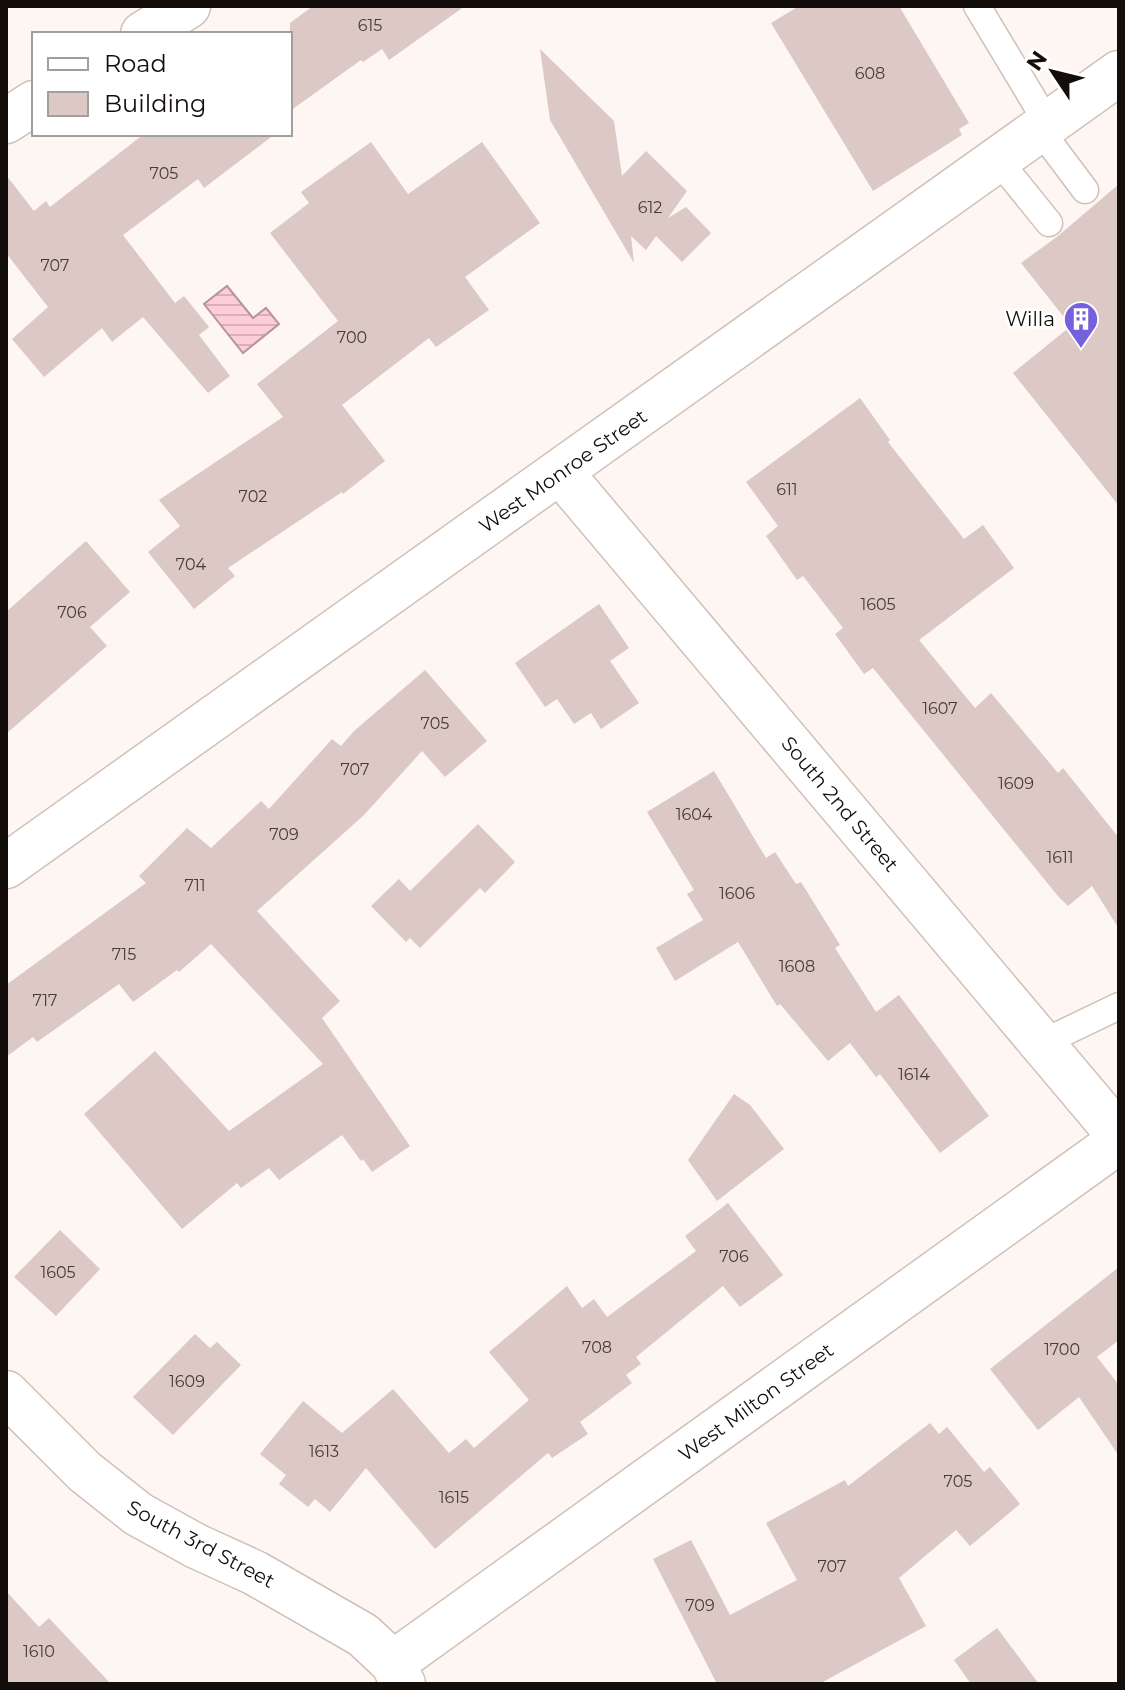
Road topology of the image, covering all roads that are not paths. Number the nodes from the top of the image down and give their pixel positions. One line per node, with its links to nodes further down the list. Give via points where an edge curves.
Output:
1 (188, 6): 3 (street)
2 (977, 6): 7 (lane)
3 (146, 32)
4 (1119, 73): 7 (street, West Monroe Street)
5 (32, 104): 6 (street)
6 (6, 121)
7 (1044, 127): 8 (street, West Monroe Street); 9 (lane)
8 (998, 160): 10 (lane); 11 (street, West Monroe Street)
9 (1085, 190)
10 (1049, 223)
11 (561, 473): 12 (street, West Monroe Street); 14 (street, South 2nd Street)
12 (6, 866)
13 (1119, 1006): 14 (lane)
14 (1042, 1043): 15 (street, South 2nd Street)
15 (1119, 1135)
16 (1119, 1141): 18 (street, West Milton Street)
17 (6, 1393): 18 (street, South 3rd Street, via 85,1472 138,1514 326,1612 363,1635)
18 (398, 1674)

